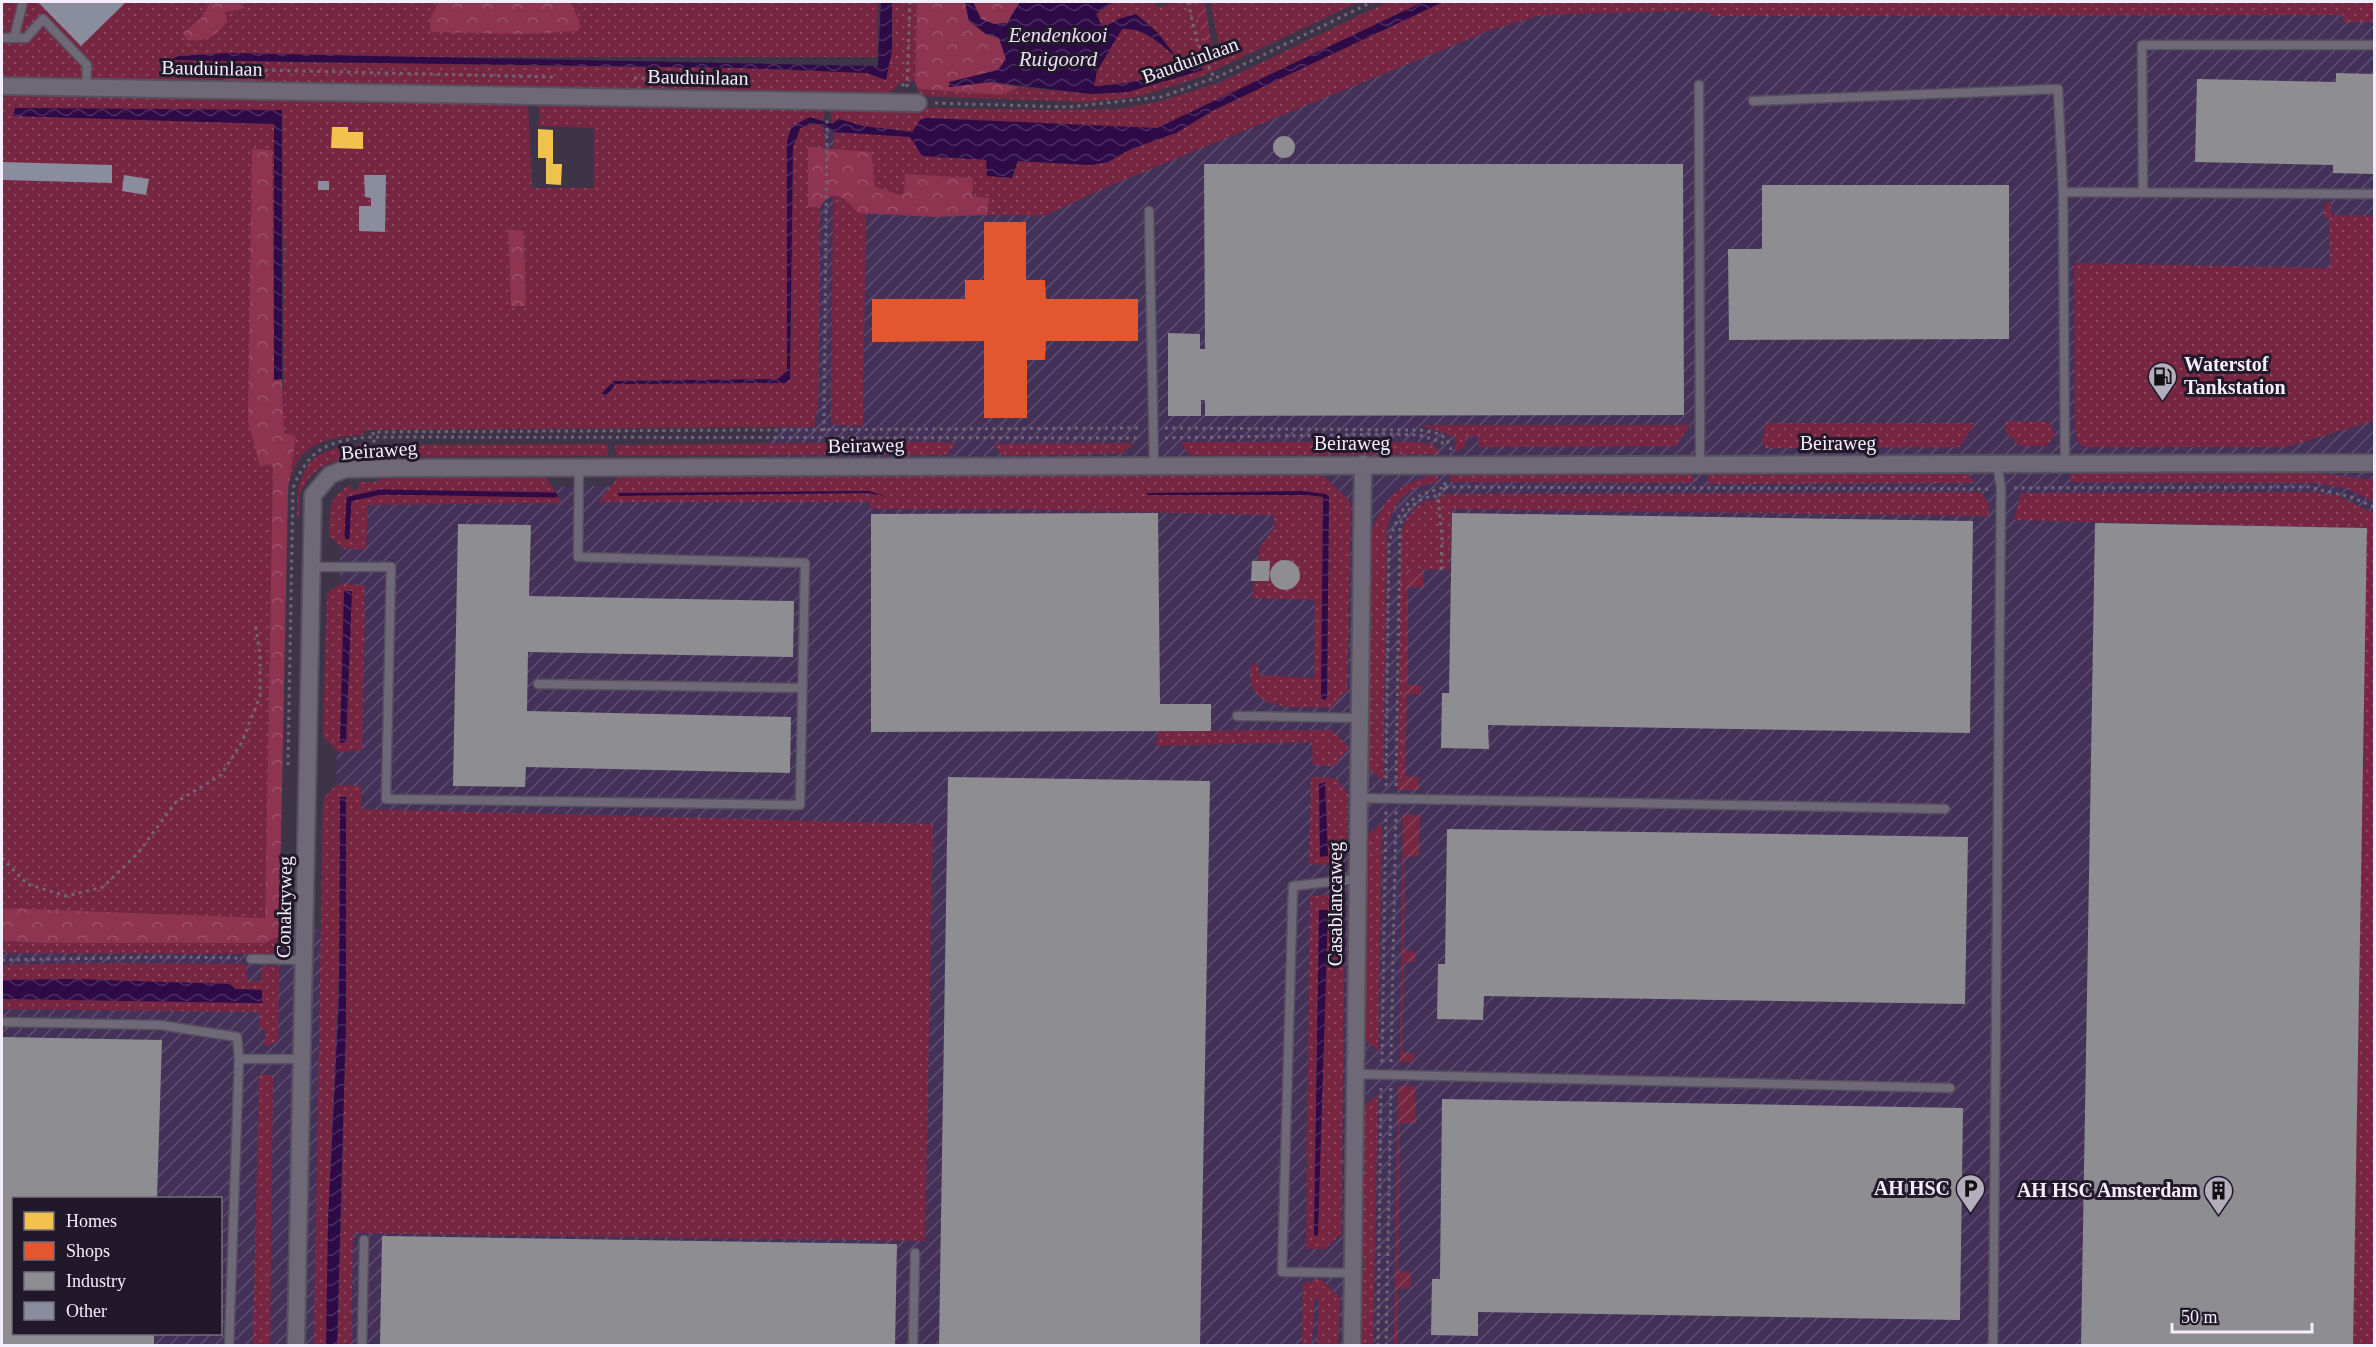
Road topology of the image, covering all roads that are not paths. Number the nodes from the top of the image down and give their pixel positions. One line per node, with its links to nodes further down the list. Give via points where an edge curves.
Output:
1 (23, 2): 3 (lane)
2 (2, 38): 3 (lane)
3 (14, 38): 7 (lane, via 27,38 43,19 87,64)
4 (2374, 45): 10 (lane, via 2142,45)
5 (1699, 85): 16 (lane)
6 (2, 86): 7 (street, Bauduinlaan)
7 (86, 87): 9 (street, Bauduinlaan)
8 (1753, 101): 11 (lane, via 2058,89)
9 (918, 103)
10 (2143, 191): 11 (lane); 12 (lane)
11 (2063, 192): 18 (lane)
12 (2374, 194)
13 (1149, 211): 19 (lane)
14 (2374, 462): 18 (street, Beiraweg)
15 (1363, 464): 16 (street, Beiraweg); 19 (street, Beiraweg); 26 (street, Casablancaweg)
16 (1700, 464): 17 (street, Beiraweg)
17 (1997, 464): 18 (street, Beiraweg); 45 (lane, via 2001,489)
18 (2065, 464)
19 (1154, 465): 20 (street, Beiraweg)
20 (579, 468): 21 (street, Beiraweg, via 376,468 345,469); 24 (lane, via 578,556 805,562)
21 (330, 475): 22 (street, Conakryweg, via 313,495)
22 (312, 567): 24 (lane, via 391,567 386,799 800,805); 31 (street, Conakryweg)
23 (538, 684): 24 (lane)
24 (802, 688)
25 (1237, 716): 26 (lane)
26 (1358, 718): 27 (street, Casablancaweg)
27 (1357, 798): 28 (lane); 29 (street, Casablancaweg)
28 (1945, 809)
29 (1356, 879): 35 (street, Casablancaweg); 39 (lane, via 1293,886 1282,1272)
30 (251, 959): 31 (lane)
31 (304, 960): 34 (street, Conakryweg)
32 (2, 1022): 33 (lane, via 160,1025 237,1037)
33 (239, 1059): 34 (lane); 40 (lane)
34 (302, 1059): 41 (street, Conakryweg)
35 (1355, 1074): 36 (lane); 39 (street, Casablancaweg)
36 (1950, 1088)
37 (364, 1240): 42 (lane)
38 (915, 1253): 43 (lane)
39 (1353, 1273): 44 (street, Casablancaweg)
40 (229, 1346)
41 (296, 1346)
42 (362, 1346)
43 (913, 1346)
44 (1352, 1346)
45 (1993, 1346)

